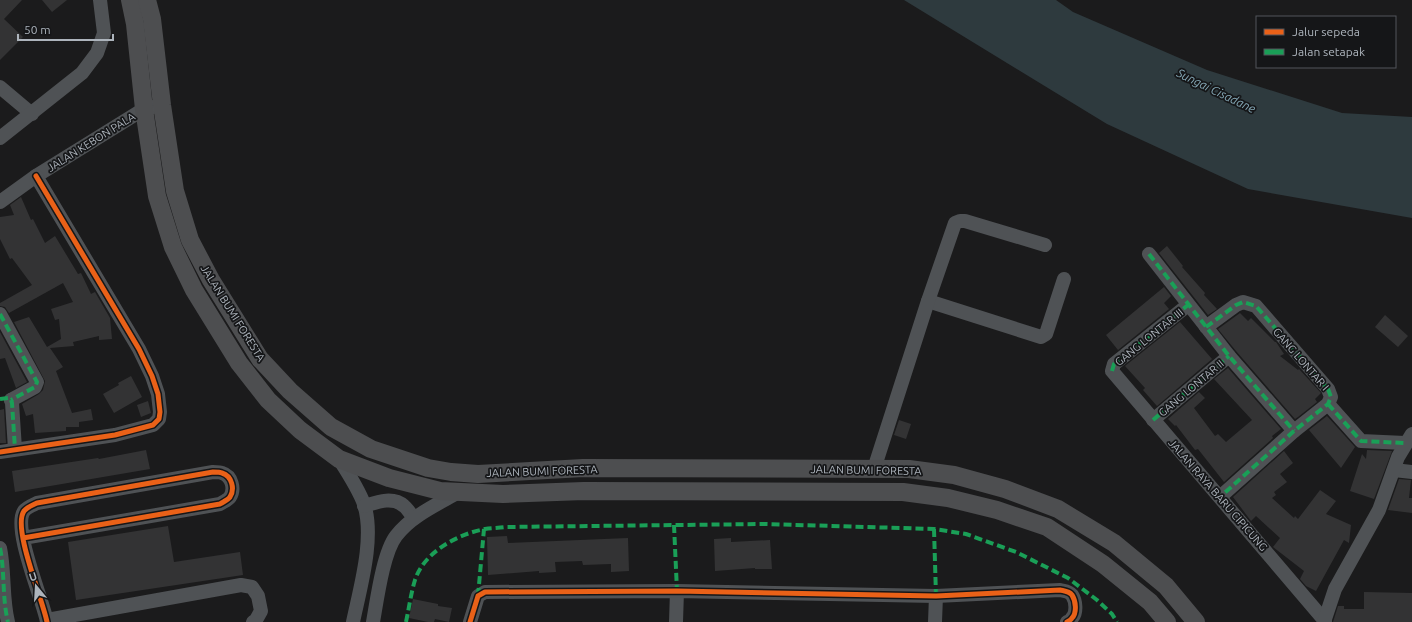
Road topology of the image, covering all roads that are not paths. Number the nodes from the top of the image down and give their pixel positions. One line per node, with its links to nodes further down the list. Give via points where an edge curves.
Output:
1 (100, 0): 7 (street, via 104,33 97,53 82,72)
2 (130, 0): 6 (main road, JALAN BUMI FORESTA)
3 (147, 0): 5 (main road, JALAN BUMI FORESTA, via 152,19)
4 (0, 87): 7 (street)
5 (162, 105): 6 (street, JALAN KEBON PALA); 14 (main road, JALAN BUMI FORESTA, via 175,192 190,240)
6 (144, 109): 9 (street, JALAN KEBON PALA); 15 (main road, JALAN BUMI FORESTA, via 157,196 173,247)
7 (32, 114): 8 (street)
8 (0, 138)
9 (36, 176): 10 (street, JALAN KEBON PALA); 27 (street, via 139,349 152,376 160,412 159,419 153,424 115,435)
10 (0, 202)
11 (1045, 245): 16 (street, via 965,221 957,222)
12 (1150, 254): 17 (street)
13 (1064, 279): 16 (street, via 1046,334 1041,337)
14 (211, 280): 15 (main road); 30 (main road, JALAN BUMI FORESTA, via 260,359 290,391 331,427 372,449 428,468 451,472 478,474)
15 (194, 290): 29 (main road, JALAN BUMI FORESTA, via 239,363 268,400 300,430)
16 (928, 300): 31 (street)
17 (1188, 305): 19 (street); 21 (street, GANG LONTAR III, via 1114,364)
18 (0, 314): 22 (street, via 37,382 35,387)
19 (1206, 327): 20 (street); 23 (street, GANG LONTAR I, via 1243,302 1256,306 1328,389 1331,397)
20 (1229, 356): 24 (street, GANG LONTAR II); 25 (street)
21 (1112, 371): 24 (street, JALAN RAYA BARU CIPICUNG)
22 (5, 399): 27 (street, via 12,403)
23 (1328, 404): 25 (street, GANG LONTAR I); 26 (street, via 1361,441)
24 (1153, 420): 36 (street, JALAN RAYA BARU CIPICUNG)
25 (1294, 431): 36 (street, GANG LONTAR I)
26 (1409, 438): 32 (street)
27 (15, 449): 28 (street)
28 (0, 452)
29 (339, 459): 35 (main road, JALAN BUMI FORESTA, via 389,478 440,491); 37 (street, via 359,491)
30 (583, 468): 31 (main road, JALAN BUMI FORESTA); 34 (main road)
31 (874, 469): 55 (main road, JALAN BUMI FORESTA, via 909,469 954,475 1005,489 1058,509 1114,543 1166,586)
32 (1394, 470): 33 (street); 46 (street, via 1378,510 1335,589)
33 (1412, 472)
34 (584, 491): 35 (main road, JALAN BUMI FORESTA, via 503,494); 54 (main road, JALAN BUMI FORESTA, via 903,492 948,498 997,510 1047,527 1103,564 1150,602)
35 (459, 492): 38 (street)
36 (1220, 497): 46 (street, JALAN RAYA BARU CIPICUNG)
37 (364, 506): 38 (street, via 384,500 395,502 404,506); 45 (street, via 368,525 368,545)
38 (414, 518): 49 (street, via 396,536 388,551)
39 (22, 538): 39 (street, via 21,516 24,510 37,503 212,472 222,473 232,484 230,497 220,504); 44 (street)
40 (0, 548): 43 (street)
41 (677, 591): 42 (street); 50 (street, via 485,592 478,596); 51 (street)
42 (936, 596): 52 (street); 53 (street, via 1066,591 1072,595 1075,603 1073,618)
43 (4, 614)
44 (47, 621): 47 (street, via 241,585 252,587 258,596 261,611)
45 (354, 621): 48 (street)
46 (1324, 621)
47 (253, 622)
48 (369, 622)
49 (373, 622)
50 (470, 622)
51 (676, 622)
52 (935, 622)
53 (1067, 622)
54 (1167, 622)
55 (1196, 622)

